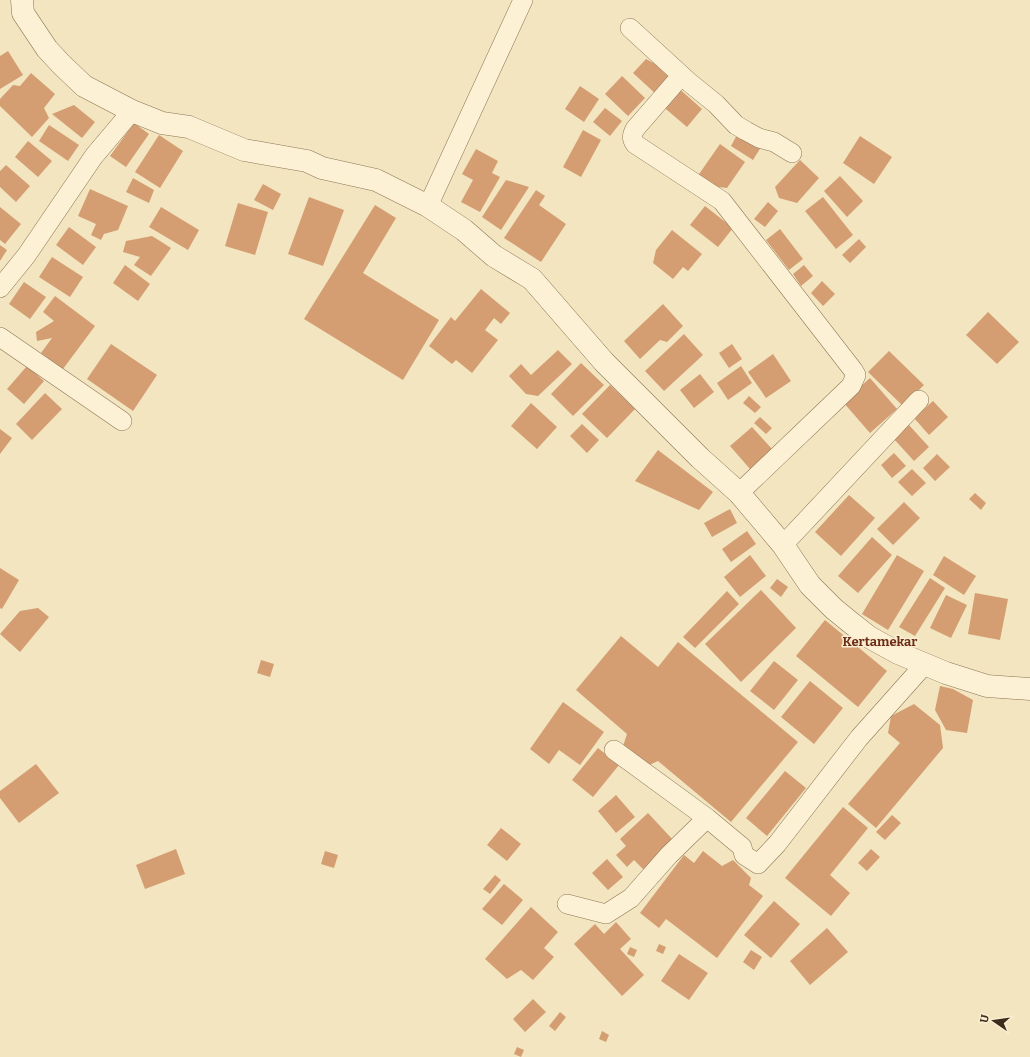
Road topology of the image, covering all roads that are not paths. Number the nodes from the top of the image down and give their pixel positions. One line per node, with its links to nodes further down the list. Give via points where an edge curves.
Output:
1 (22, 0): 5 (street, via 23,12 61,64 84,86)
2 (523, 0): 7 (street)
3 (630, 28): 4 (street)
4 (681, 76): 6 (street, via 716,104 736,125); 12 (street, via 635,129 632,139 635,144 722,201 856,376 851,386)
5 (132, 111): 7 (street, via 162,123 188,127 244,150 307,161 322,168 376,180); 8 (street, via 94,156 26,256)
6 (792, 153)
7 (428, 206): 12 (street, via 464,230 494,256 532,279 604,362 700,458)
8 (0, 288)
9 (0, 337): 11 (street)
10 (919, 400): 13 (street)
11 (122, 421)
12 (739, 493): 13 (street)
13 (783, 544): 14 (street, via 810,585 845,618 869,637)
14 (925, 664): 15 (street, via 987,686); 17 (street, via 859,738 777,844 758,864 744,855 742,847)
15 (1030, 689)
16 (614, 750): 17 (street)
17 (707, 818): 18 (street, via 630,898 606,914)
18 (567, 904)

